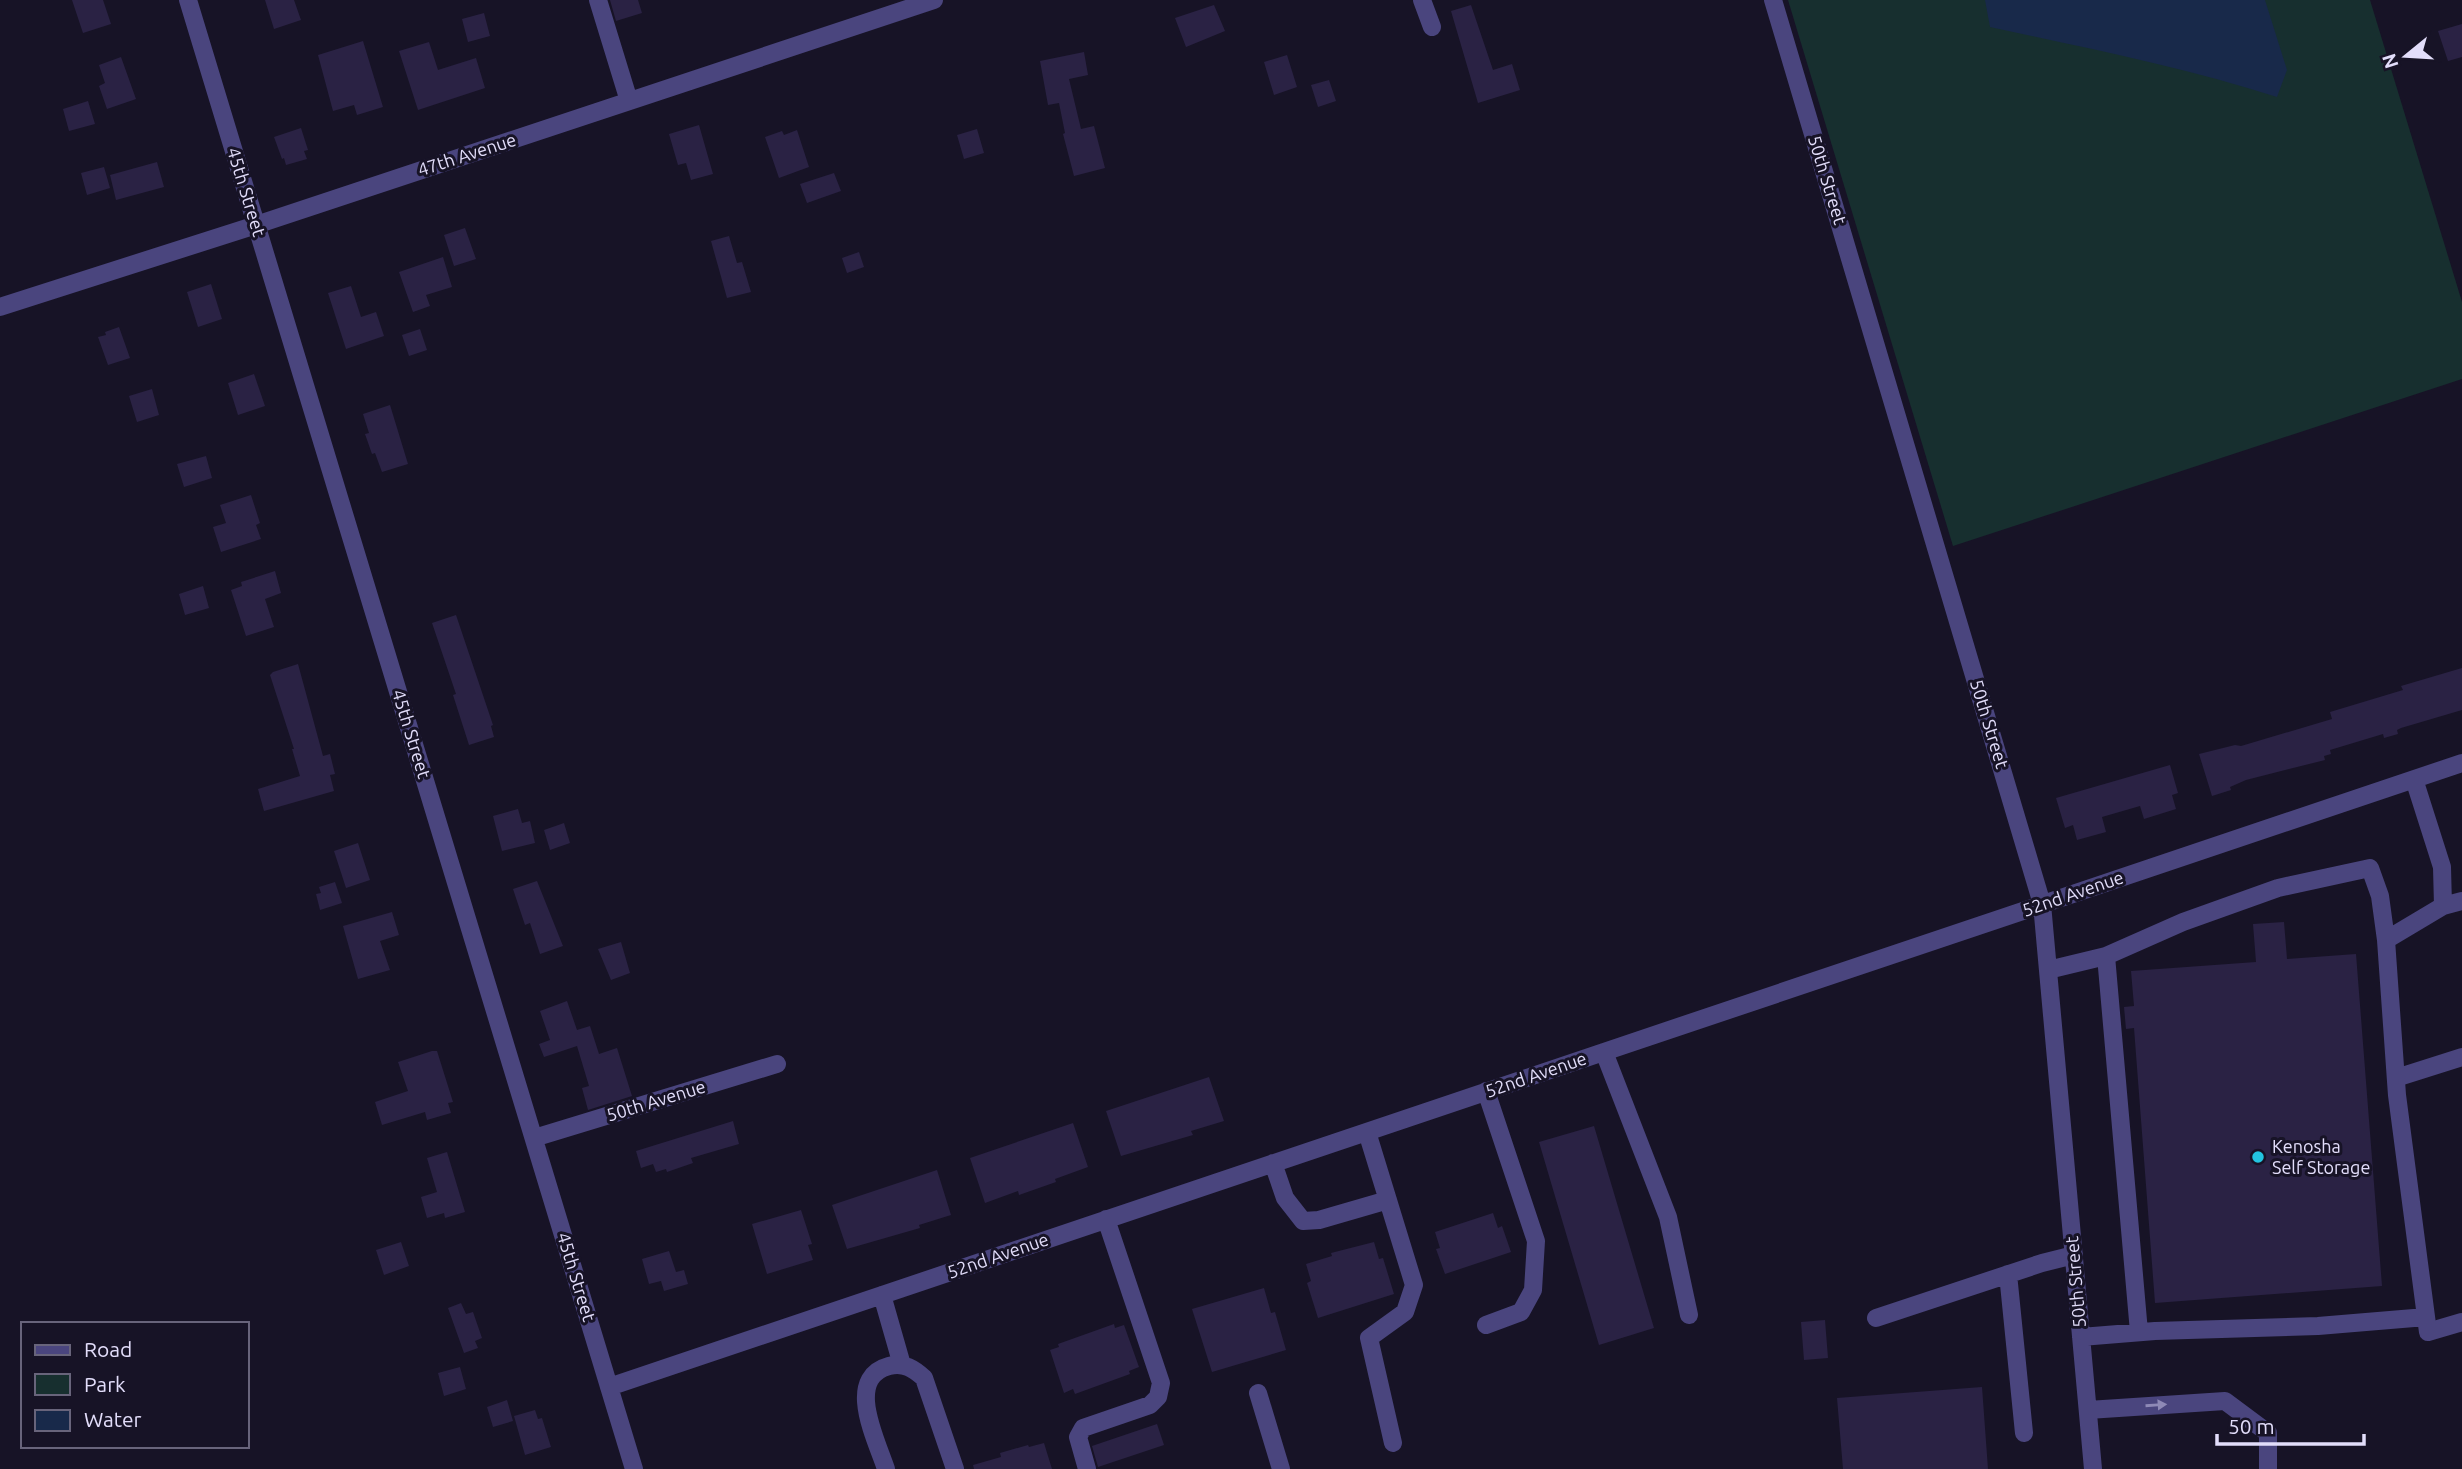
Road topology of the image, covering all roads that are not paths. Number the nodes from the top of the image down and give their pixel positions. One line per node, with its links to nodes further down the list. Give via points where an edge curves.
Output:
1 (188, 0): 8 (street, 45th Street)
2 (598, 0): 7 (street)
3 (934, 0): 7 (street, 47th Avenue)
4 (1422, 0): 6 (street)
5 (1773, 0): 13 (street, 50th Street)
6 (1432, 27)
7 (629, 101): 8 (street, 47th Avenue)
8 (256, 225): 9 (street, 47th Avenue); 24 (street, 45th Street)
9 (0, 307)
10 (2462, 763): 11 (street, 52nd Avenue)
11 (2414, 779): 13 (street, 52nd Avenue); 14 (street, via 2442,867)
12 (2462, 901): 14 (street)
13 (2042, 904): 17 (street, 50th Street); 18 (street, 52nd Avenue)
14 (2443, 906): 15 (street)
15 (2386, 940): 16 (street, via 2380,896 2370,869 2278,888); 21 (street)
16 (2106, 956): 17 (street); 36 (street)
17 (2048, 970): 28 (street, 50th Street)
18 (1604, 1052): 22 (street, 52nd Avenue); 31 (street, via 1668,1217)
19 (2462, 1057): 21 (street)
20 (778, 1064): 24 (street, 50th Avenue)
21 (2396, 1078): 32 (street)
22 (1486, 1091): 23 (street, 52nd Avenue); 35 (street, via 1536,1241 1533,1290 1521,1312)
23 (1367, 1132): 25 (street, 52nd Avenue); 26 (street)
24 (534, 1138): 39 (street, 45th Street)
25 (1273, 1163): 26 (street, via 1286,1198 1303,1221); 27 (street, 52nd Avenue)
26 (1388, 1200): 43 (street, via 1414,1285 1405,1312 1369,1338)
27 (1106, 1219): 30 (street, 52nd Avenue); 47 (street, via 1161,1383 1158,1397 1150,1405 1083,1428 1077,1437)
28 (2074, 1255): 29 (street); 37 (street, 50th Street)
29 (2008, 1274): 33 (street); 42 (street)
30 (882, 1295): 38 (street); 39 (street, 52nd Avenue)
31 (1689, 1315)
32 (2426, 1317): 34 (street, via 2428,1332); 36 (street)
33 (1876, 1318)
34 (2462, 1322)
35 (1486, 1325)
36 (2139, 1332): 37 (street)
37 (2081, 1337): 41 (street, 50th Street)
38 (902, 1365): 45 (street, via 877,1371 866,1389 866,1409); 46 (street, via 924,1378)
39 (609, 1387): 44 (street, 45th Street)
40 (1258, 1393): 48 (street)
41 (2088, 1410): 49 (street, 50th Street); 50 (street, one-way to 50, via 2225,1401 2268,1433)
42 (2024, 1433)
43 (1393, 1443)
44 (634, 1469)
45 (886, 1469)
46 (955, 1469)
47 (1087, 1469)
48 (1281, 1469)
49 (2093, 1469)
50 (2268, 1469)

